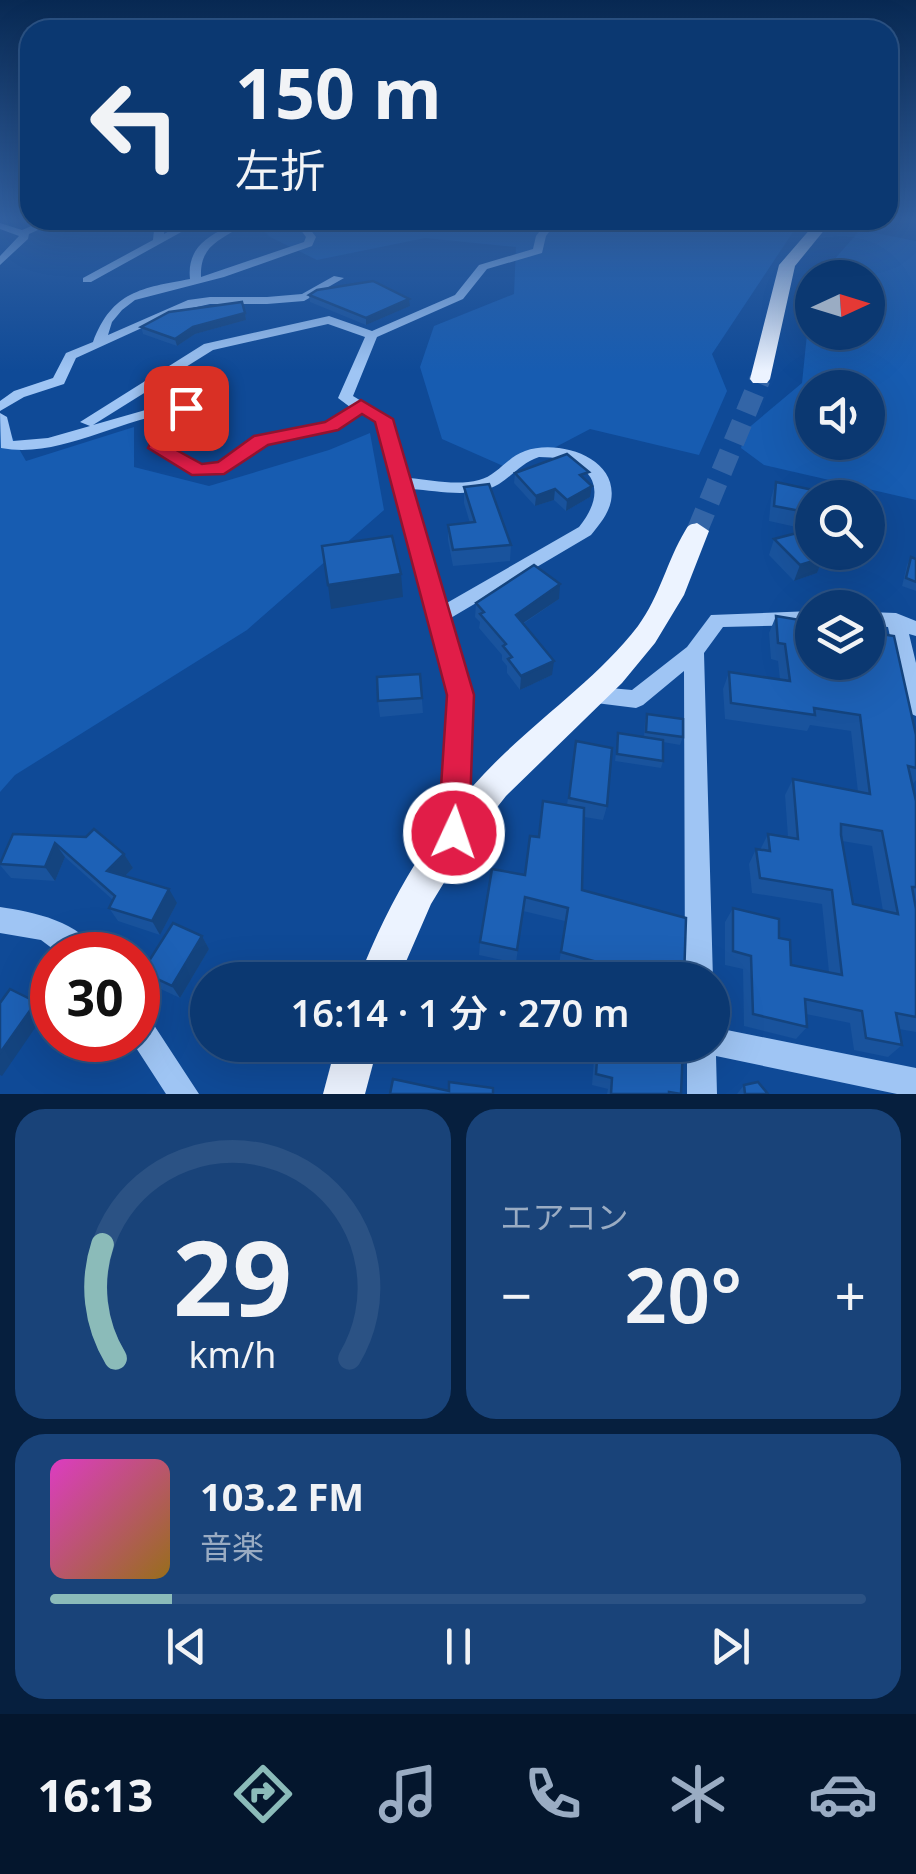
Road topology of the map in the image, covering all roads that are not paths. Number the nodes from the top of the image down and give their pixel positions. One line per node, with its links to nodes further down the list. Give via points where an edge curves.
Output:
1 (106, 269): 8 (street)
2 (196, 269): 6 (street)
3 (229, 269): 6 (street)
4 (481, 269): 11 (street, via 458,296)
5 (785, 269): 13 (main road)
6 (195, 278): 12 (street, via 136,295 104,320)
7 (338, 278): 9 (street)
8 (87, 280)
9 (307, 296): 10 (street); 12 (street, via 186,303)
10 (328, 320): 11 (street); 17 (street, via 209,347)
11 (372, 335): 14 (street, via 345,398)
12 (100, 342): 15 (street, via 71,356 59,382)
13 (760, 379)
14 (361, 406): 17 (street, via 331,426 261,440 224,468 199,471 158,448 186,408 127,416); 18 (street, via 384,419)
15 (0, 407)
16 (0, 417): 17 (street, via 6,445 26,448)
17 (66, 436)
18 (402, 482): 20 (street); 20 (street, via 485,484 536,452 591,466 602,480 600,516 585,531)
19 (696, 531): 26 (main road, via 660,615)
20 (439, 616): 28 (street, via 461,695)
21 (795, 618): 25 (street, via 718,620)
22 (885, 620): 23 (street)
23 (896, 620): 24 (street); 27 (street)
24 (916, 629)
25 (694, 652): 26 (street, via 636,699); 32 (street)
26 (588, 694): 28 (main road)
27 (916, 706)
28 (454, 833): 31 (main road)
29 (0, 920): 30 (street)
30 (52, 932)
31 (384, 962)
32 (700, 962)
33 (730, 1045): 37 (street)
34 (160, 1059): 38 (street)
35 (352, 1062): 39 (main road)
36 (701, 1062): 40 (street)
37 (916, 1083)
38 (184, 1094)
39 (344, 1094)
40 (702, 1094)

